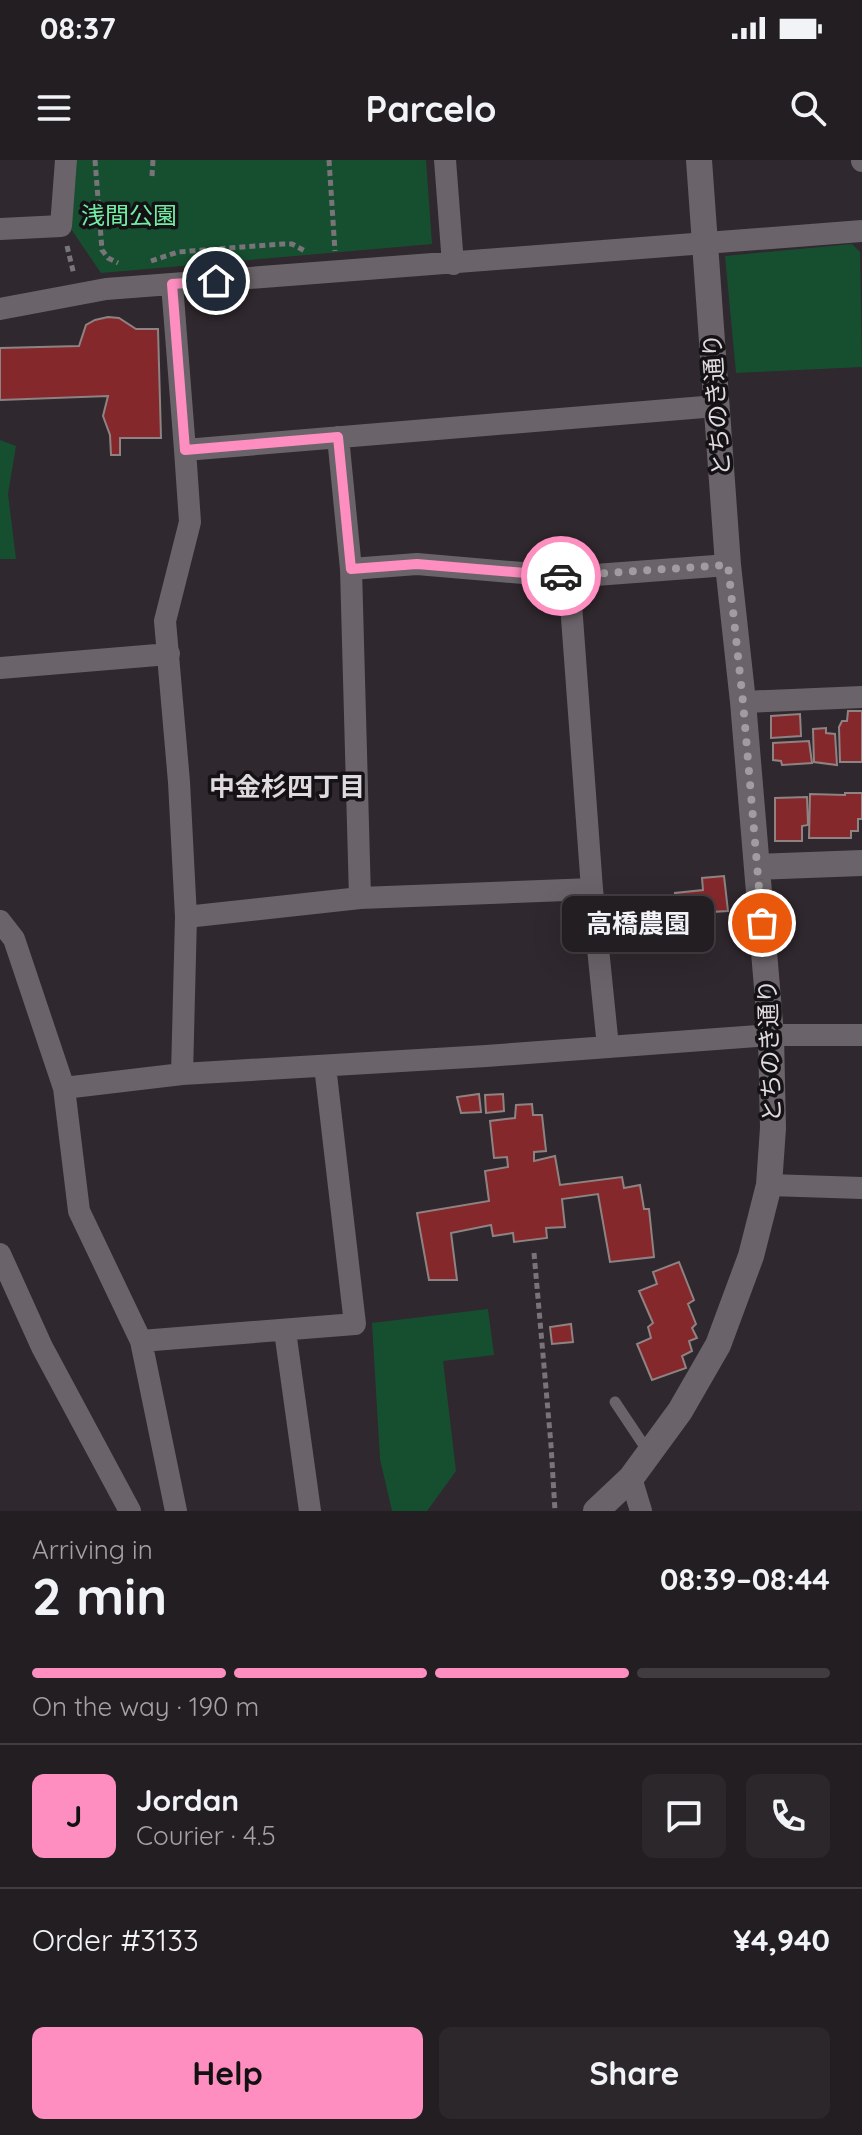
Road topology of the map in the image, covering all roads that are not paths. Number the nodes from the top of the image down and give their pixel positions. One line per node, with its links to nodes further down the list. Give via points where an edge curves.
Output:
1 (66, 160): 4 (street, via 61,226)
2 (445, 160): 7 (street)
3 (699, 160): 6 (street, とちのき通り)
4 (0, 229)
5 (862, 231): 6 (street)
6 (705, 244): 7 (street); 10 (street, とちのき通り)
7 (453, 264): 8 (street, via 336,265)
8 (172, 284): 9 (street, via 106,289); 12 (street)
9 (0, 309)
10 (716, 406): 11 (street); 13 (street, とちのき通り)
11 (338, 437): 12 (street); 14 (street)
12 (185, 450): 16 (street, via 190,522 165,621)
13 (728, 565): 15 (street); 19 (street, とちのき通り)
14 (351, 569): 15 (street, via 417,564); 23 (street)
15 (569, 577): 22 (street)
16 (169, 654): 17 (street); 24 (street)
17 (0, 668)
18 (862, 697): 19 (street)
19 (743, 702): 21 (street, とちのき通り)
20 (862, 863): 21 (street)
21 (757, 867): 26 (street, とちのき通り)
22 (592, 889): 23 (street); 28 (street)
23 (360, 898): 24 (street)
24 (186, 917): 30 (street)
25 (0, 921): 31 (street, via 14,939)
26 (771, 1035): 27 (street); 28 (street); 32 (street, とちのき通り)
27 (862, 1035)
28 (608, 1047): 29 (street)
29 (325, 1066): 30 (street); 35 (street, via 355,1324)
30 (182, 1074): 31 (street)
31 (64, 1088): 36 (street, via 79,1211)
32 (769, 1185): 33 (street); 38 (street, とちのき通り, via 751,1256 718,1345)
33 (862, 1188)
34 (0, 1254): 40 (street, via 42,1347)
35 (285, 1331): 36 (street); 42 (street)
36 (141, 1341): 41 (street)
37 (615, 1402): 38 (lane)
38 (649, 1454): 39 (street, とちのき通り)
39 (631, 1478): 43 (street, とちのき通り); 44 (street)
40 (130, 1511)
41 (176, 1511)
42 (310, 1511)
43 (596, 1511)
44 (641, 1511)

